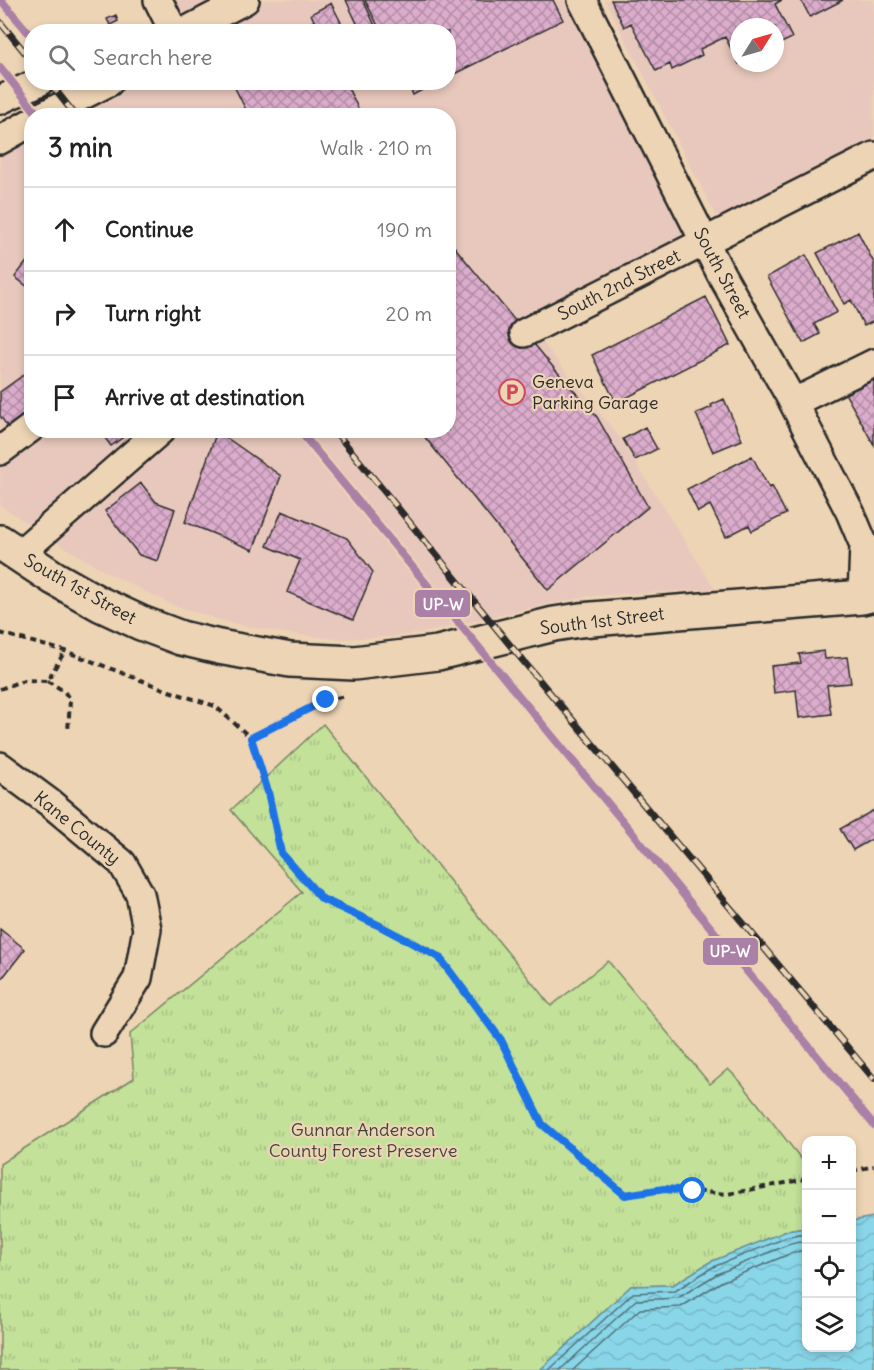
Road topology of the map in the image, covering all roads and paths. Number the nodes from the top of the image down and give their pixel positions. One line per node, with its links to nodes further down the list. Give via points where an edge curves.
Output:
1 (158, 0): 4 (street)
2 (245, 0): 5 (street)
3 (582, 0): 13 (street, South Street)
4 (170, 24)
5 (199, 24)
6 (24, 89): 8 (street)
7 (93, 90): 9 (street)
8 (0, 100)
9 (58, 108)
10 (24, 126): 11 (street)
11 (0, 140)
12 (874, 156): 13 (street, South 2nd Street)
13 (705, 242): 14 (street, South 2nd Street); 16 (street, South Street)
14 (524, 333)
15 (874, 363): 16 (street)
16 (792, 402): 21 (street, South Street)
17 (24, 433): 19 (street)
18 (151, 438): 20 (street)
19 (0, 451)
20 (9, 548): 22 (main road, South 1st Street, via 90,599 141,623 181,638 290,660 354,663 438,653 580,620)
21 (869, 551): 22 (street, South Street)
22 (868, 595)
23 (0, 633): 24 (path)
24 (65, 651): 25 (path); 29 (path, via 215,706)
25 (47, 681): 26 (path, via 24,680); 28 (path, via 64,691 70,700)
26 (0, 689)
27 (346, 696): 29 (path, via 326,700)
28 (68, 732)
29 (251, 738): 34 (path, via 281,853 322,899 439,957 501,1040 542,1124 625,1195 664,1189 728,1194)
30 (0, 766): 31 (street, Kane County, via 123,863 140,894 147,929 138,978)
31 (104, 1033)
32 (874, 1166): 33 (path)
33 (856, 1170)
34 (802, 1180)

